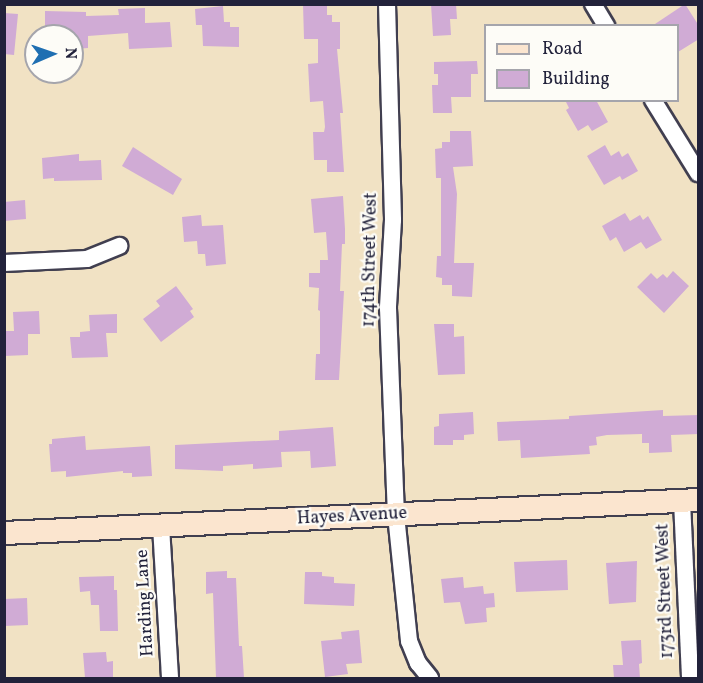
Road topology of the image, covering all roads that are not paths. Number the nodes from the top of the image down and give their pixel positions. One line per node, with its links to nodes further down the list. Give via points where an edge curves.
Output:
1 (387, 4): 9 (street, 174th Street West, via 393,220 388,308)
2 (593, 4): 3 (street)
3 (605, 24)
4 (654, 102): 5 (street)
5 (699, 173)
6 (119, 246): 7 (street, via 87,259)
7 (4, 263)
8 (690, 501): 9 (street, Hayes Avenue); 14 (street, 173rd Street West)
9 (396, 515): 10 (street, Hayes Avenue); 13 (street, 174th Street West, via 409,641 418,663)
10 (161, 526): 11 (street, Hayes Avenue); 12 (street, Harding Lane)
11 (4, 534)
12 (170, 678)
13 (430, 678)
14 (690, 678)

